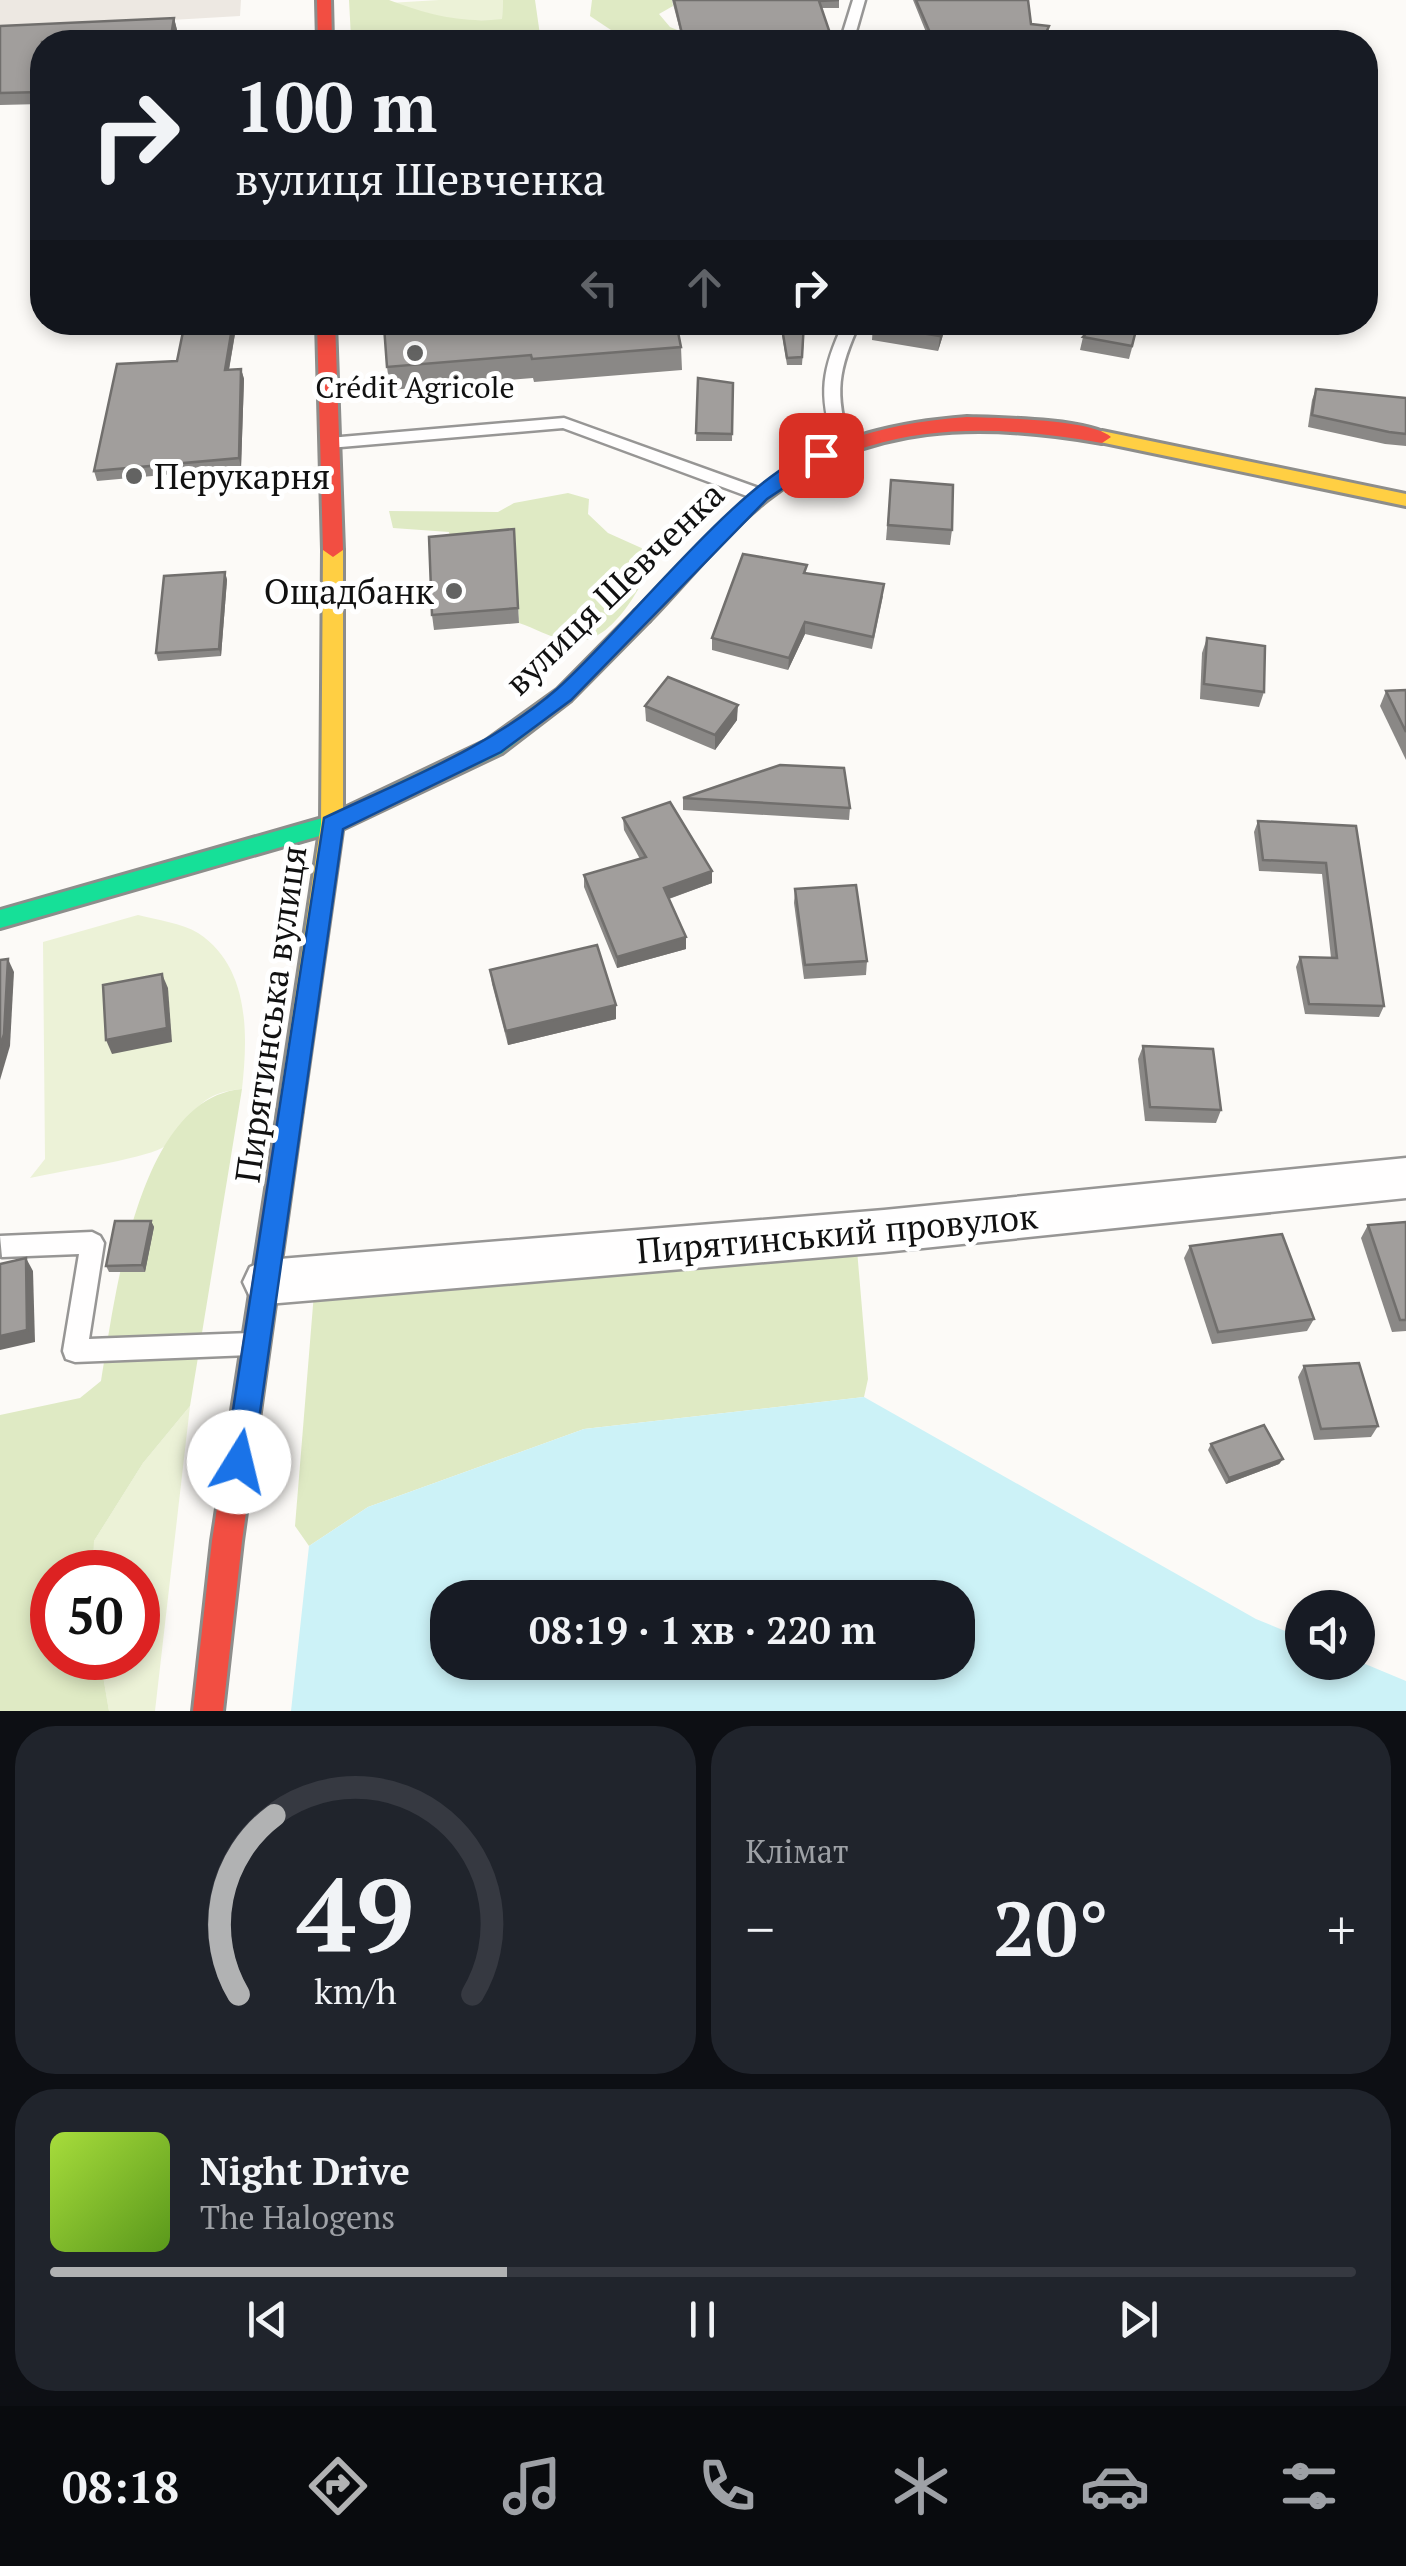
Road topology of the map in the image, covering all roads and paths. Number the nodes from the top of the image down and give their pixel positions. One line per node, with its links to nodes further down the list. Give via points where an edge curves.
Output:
1 (324, 0): 3 (main road)
2 (860, 0): 4 (lane)
3 (325, 30)
4 (850, 30)
5 (326, 335): 7 (main road, Пирятинська вулиця)
6 (846, 335): 8 (lane, via 831,366 828,406)
7 (328, 443): 9 (lane, via 564,423); 11 (main road, Пирятинська вулиця, via 335,604)
8 (842, 443): 9 (main road, вулиця Шевченка); 10 (main road, вулиця Шевченка, via 992,418)
9 (760, 495): 11 (main road, вулиця Шевченка, via 564,695 494,747)
10 (1406, 500)
11 (332, 824): 12 (main road, вулиця Шевченка); 15 (main road, Пирятинська вулиця)
12 (0, 919)
13 (1406, 1178): 15 (street, Пирятинський провулок, via 884,1231)
14 (2, 1246): 16 (lane, via 92,1243 75,1351)
15 (267, 1282): 16 (main road, Пирятинська вулиця)
16 (257, 1343): 17 (main road, Пирятинська вулиця)
17 (208, 1711)

